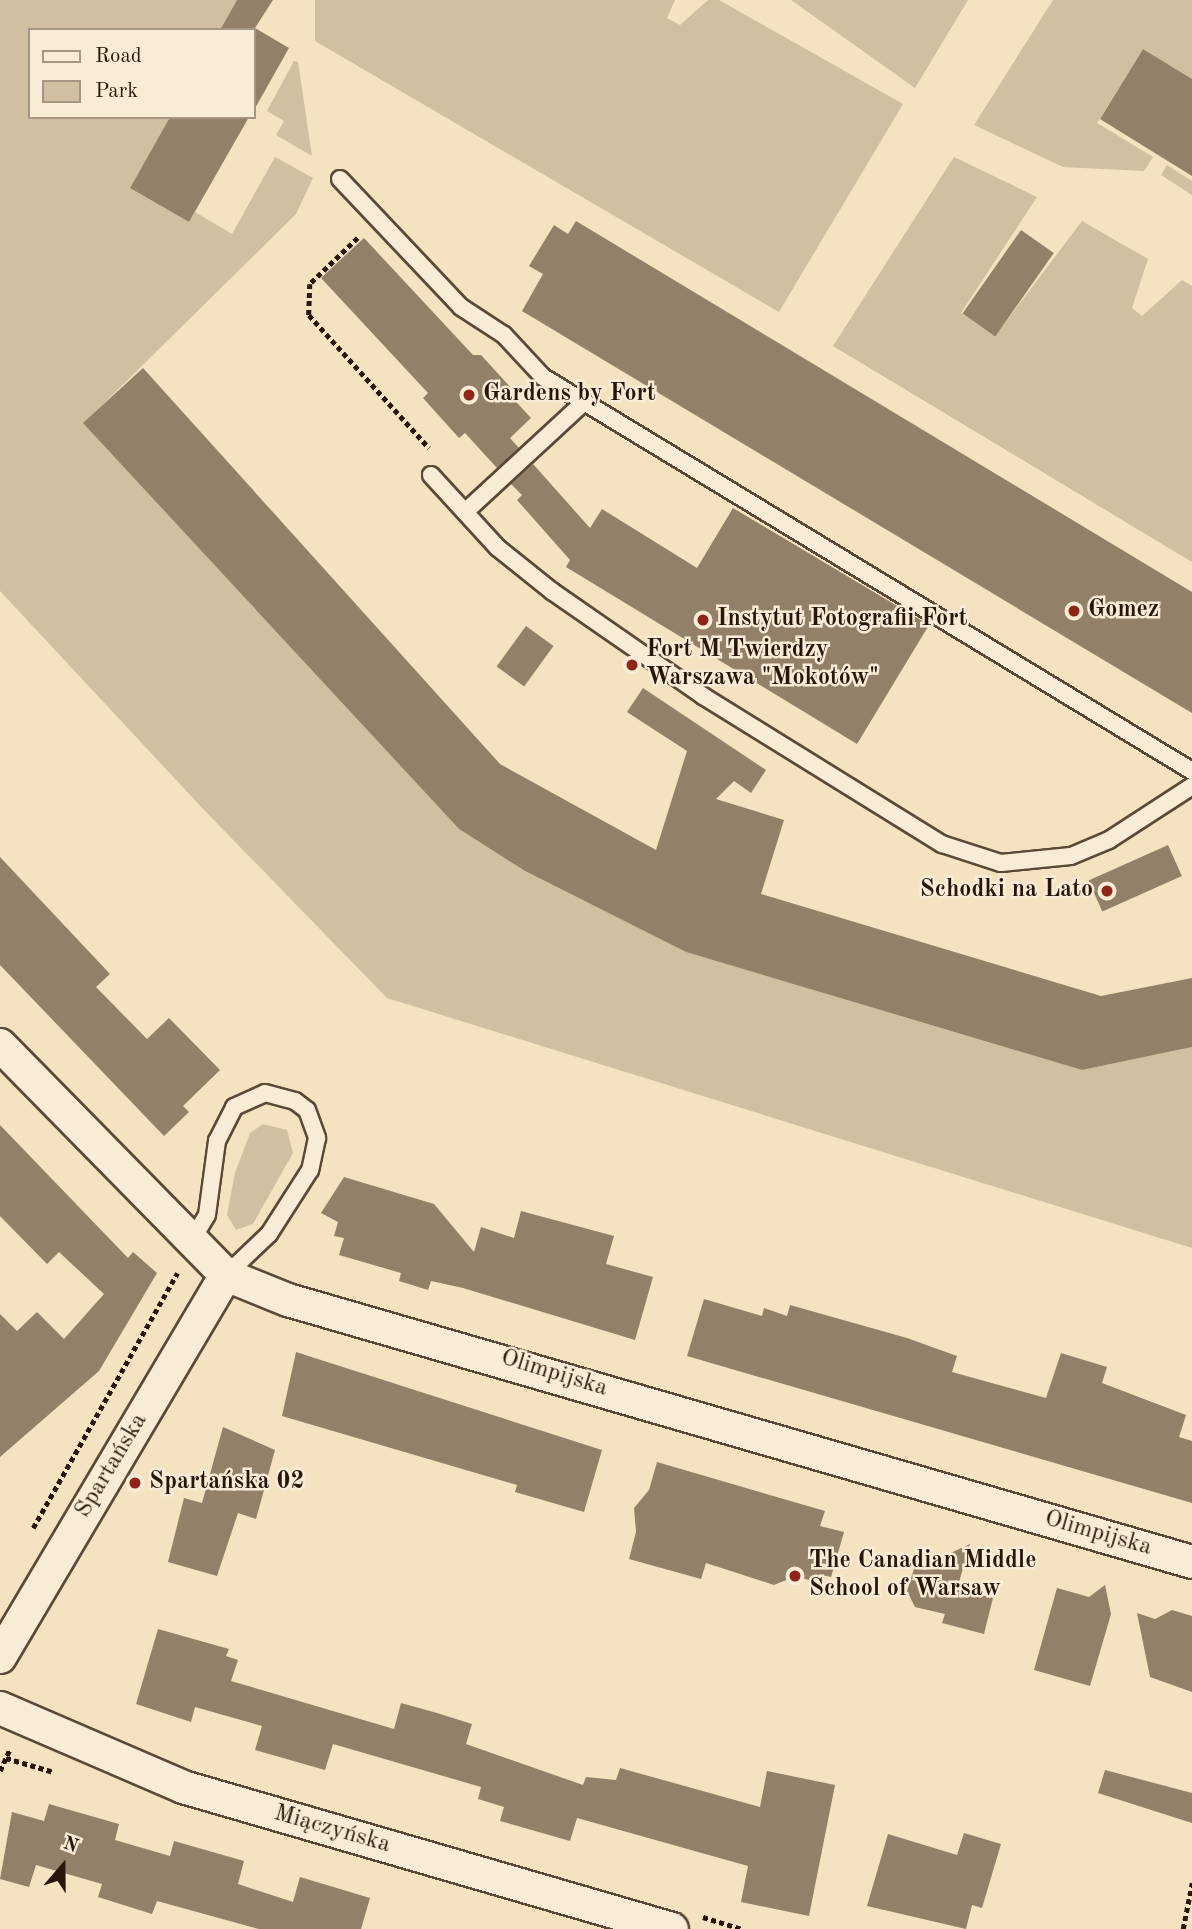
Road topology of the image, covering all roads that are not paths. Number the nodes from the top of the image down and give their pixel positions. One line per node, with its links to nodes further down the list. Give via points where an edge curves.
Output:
1 (340, 179): 2 (lane, via 461,307 505,335 543,377)
2 (584, 402): 4 (lane); 5 (lane)
3 (431, 475): 4 (lane)
4 (465, 512): 6 (lane, via 553,592 703,696 942,844 1002,863 1071,856 1109,841)
5 (1192, 771)
6 (1192, 786)
7 (0, 1045): 8 (street, Olimpijska)
8 (184, 1251): 9 (street, Olimpijska); 9 (lane, via 207,1216 218,1140 234,1107 265,1093 295,1101 307,1110 317,1138 310,1170 269,1234)
9 (226, 1275): 10 (street, Olimpijska, via 288,1300); 11 (street, Spartańska)
10 (1192, 1562)
11 (0, 1657)
12 (0, 1709): 13 (street, Miączyńska, via 183,1787)
13 (672, 1929)

